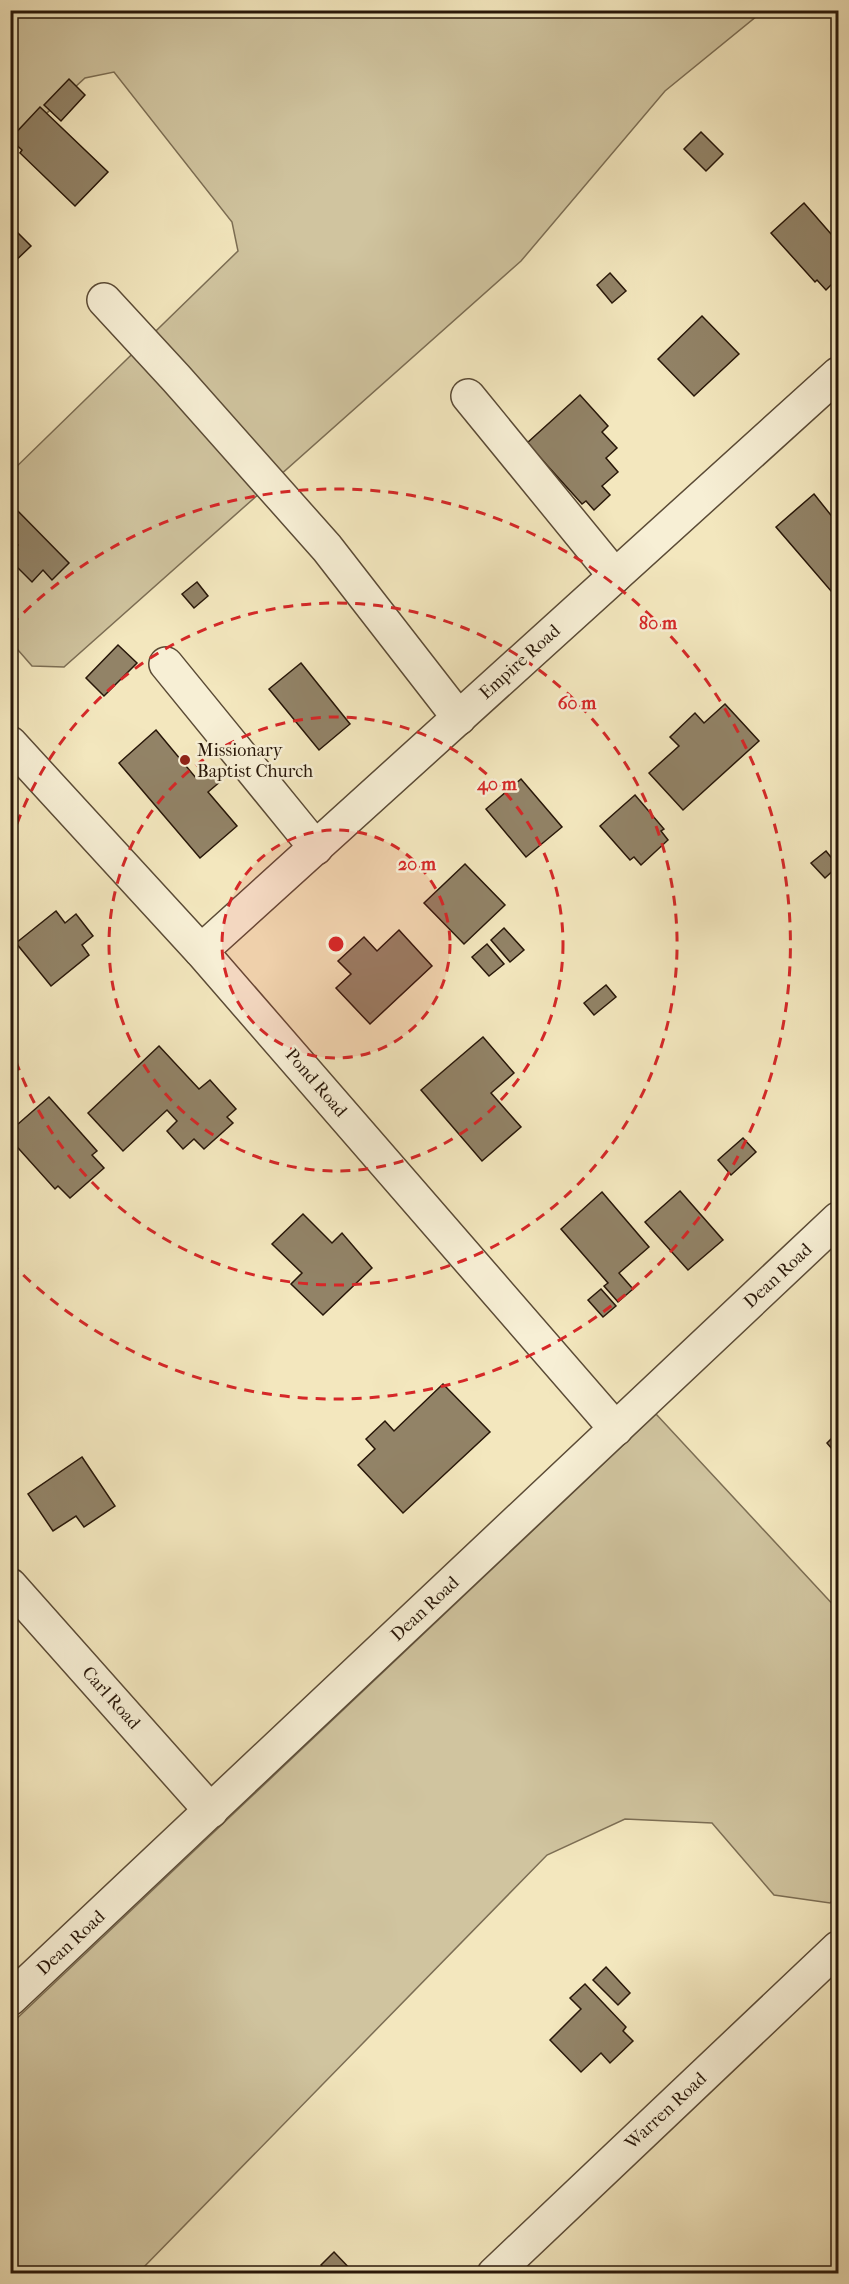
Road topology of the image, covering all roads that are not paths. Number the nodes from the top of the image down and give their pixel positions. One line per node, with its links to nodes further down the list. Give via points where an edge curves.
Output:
1 (104, 300): 6 (street, via 327,548)
2 (838, 374): 4 (street, Empire Road)
3 (468, 396): 4 (street)
4 (615, 576): 6 (street, Empire Road)
5 (166, 664): 8 (street)
6 (459, 718): 8 (street, Empire Road)
7 (10, 743): 9 (street, Pond Road)
8 (316, 848): 9 (street, Empire Road)
9 (201, 951): 11 (street, Pond Road)
10 (838, 1219): 11 (street, Dean Road)
11 (616, 1429): 13 (street, Dean Road)
12 (10, 1585): 13 (street, Carl Road)
13 (211, 1811): 15 (street, Dean Road)
14 (838, 1948): 16 (street, Warren Road)
15 (10, 1999)
16 (494, 2274)

